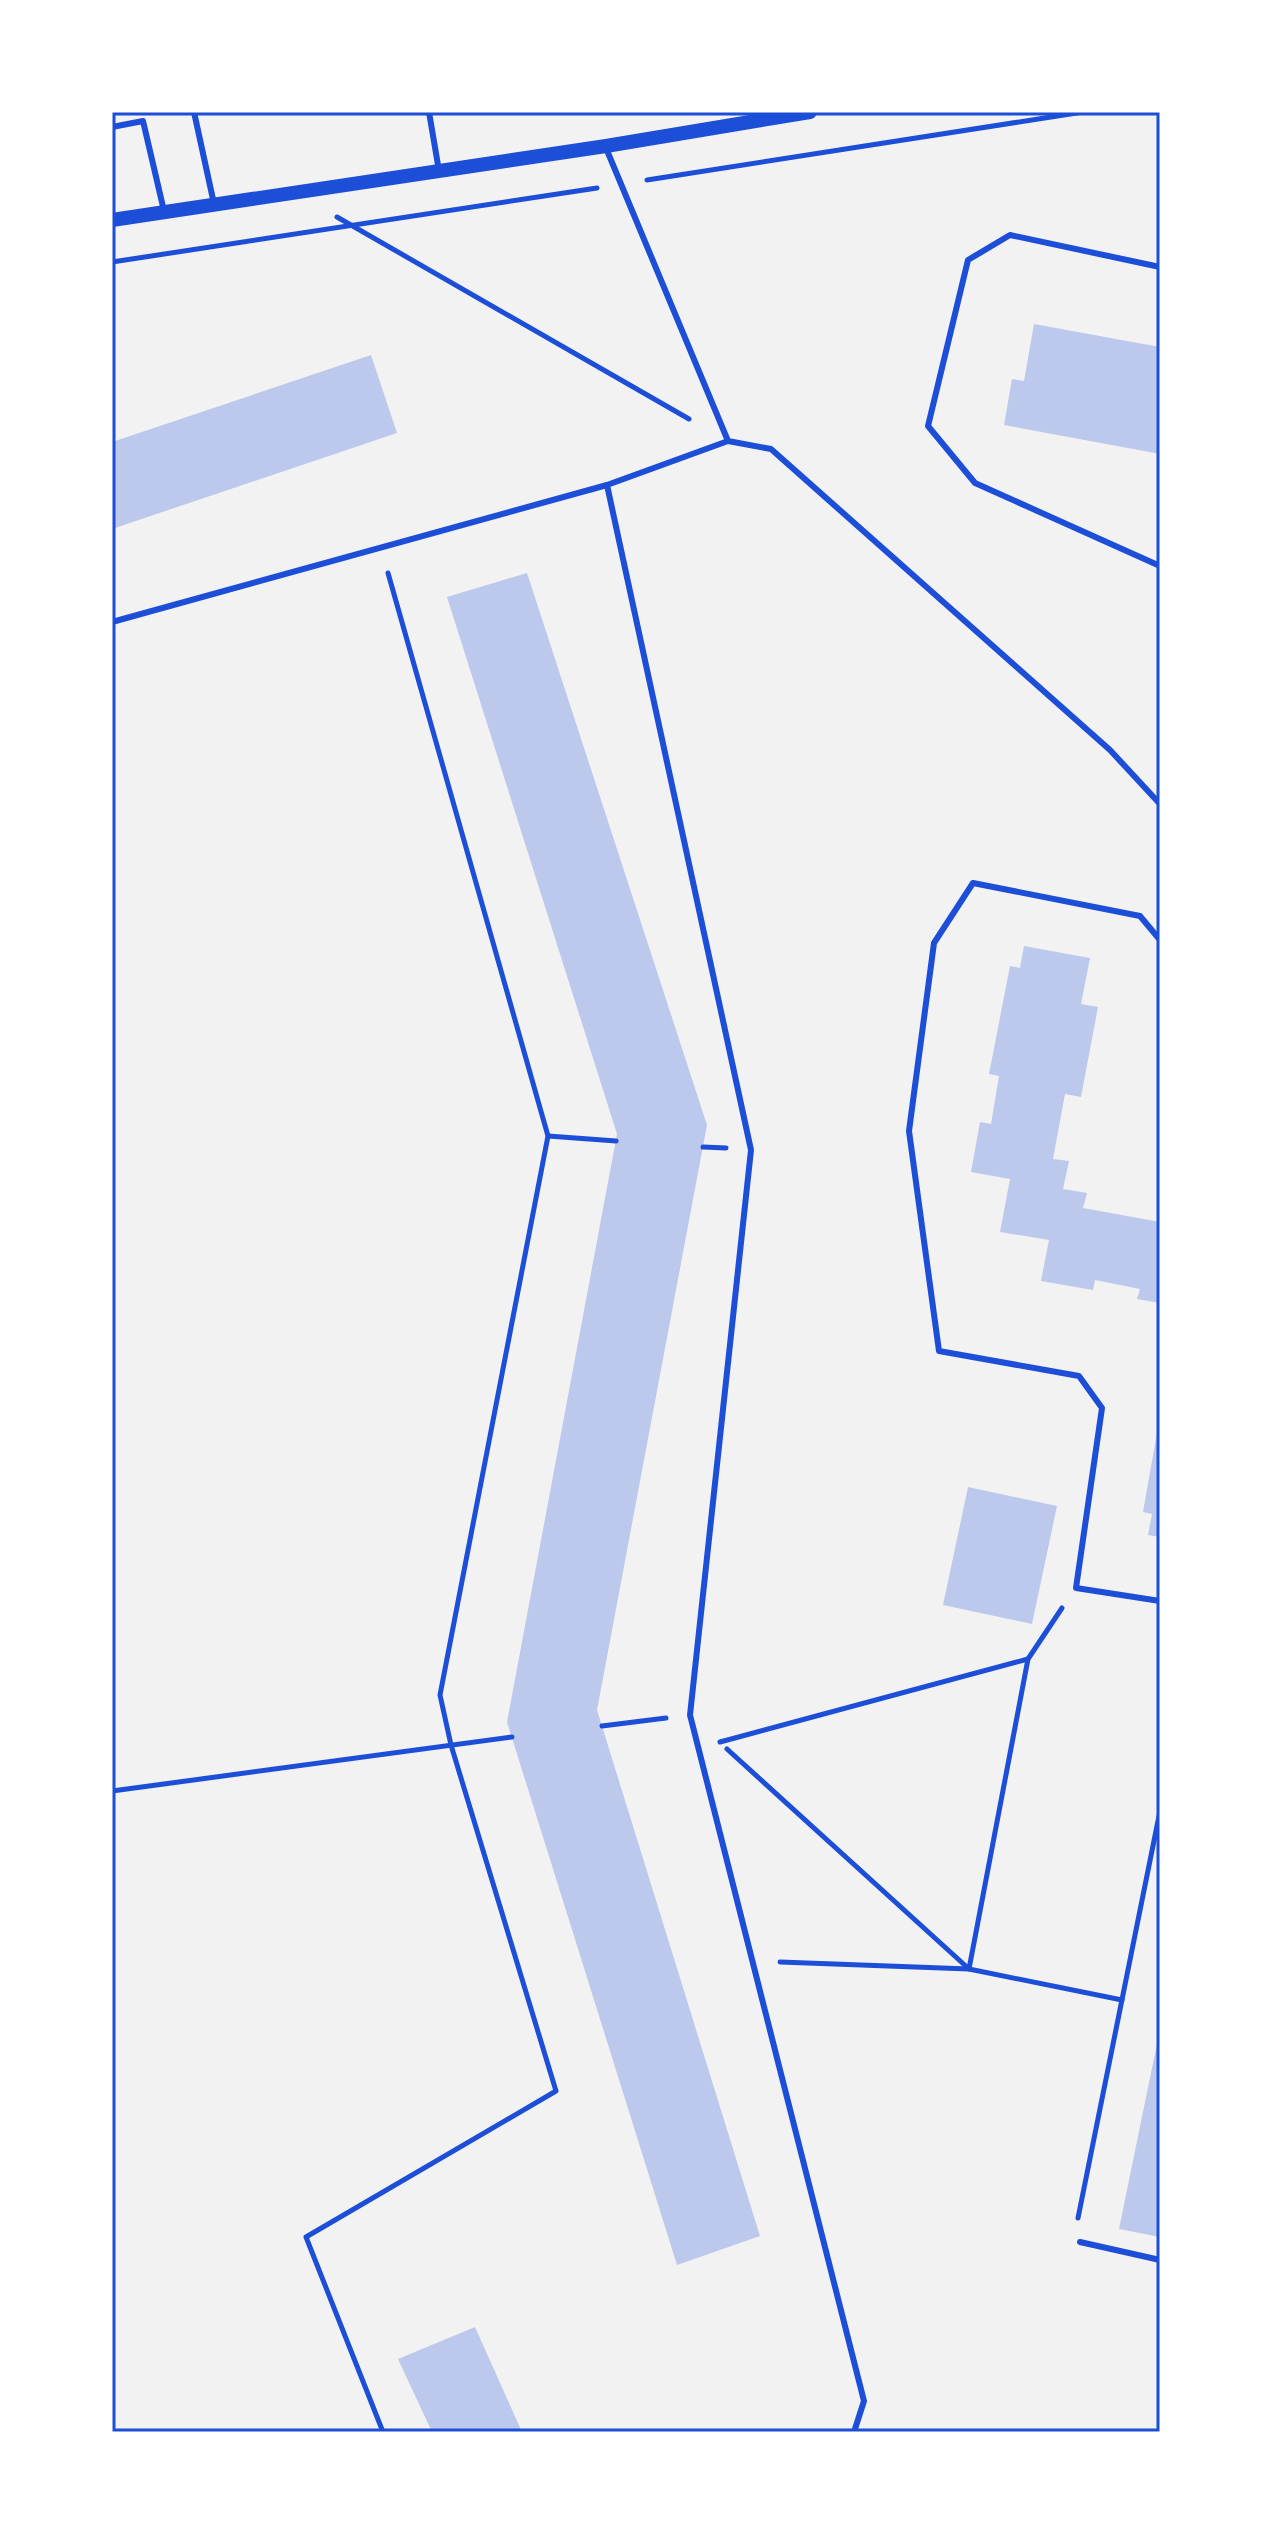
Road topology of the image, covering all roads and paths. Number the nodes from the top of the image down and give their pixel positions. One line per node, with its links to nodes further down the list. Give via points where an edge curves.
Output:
1 (194, 112): 8 (lane)
2 (429, 112): 6 (lane)
3 (810, 112): 5 (street)
4 (112, 127): 9 (lane, via 143,121)
5 (606, 146): 6 (street); 12 (lane)
6 (439, 171): 7 (street)
7 (295, 192): 8 (street); 12 (path)
8 (214, 204): 9 (street)
9 (164, 212): 10 (street)
10 (112, 220)
11 (1160, 267): 15 (lane, via 1010,235 968,260 928,426 975,483)
12 (728, 441): 13 (lane); 17 (lane, via 771,449 1110,750)
13 (607, 485): 14 (lane); 24 (lane, via 751,1150)
14 (381, 548): 16 (lane); 19 (path)
15 (1160, 566)
16 (112, 622)
17 (1160, 804)
18 (1160, 940): 21 (lane, via 1140,916 973,883 934,943 909,1131 939,1351 1079,1376 1102,1408)
19 (548, 1136): 20 (path); 28 (path, via 440,1695)
20 (616, 1141)
21 (1076, 1588): 22 (lane); 23 (path)
22 (1160, 1601)
23 (1028, 1659): 27 (path); 32 (path)
24 (690, 1715): 25 (path); 27 (path); 31 (lane)
25 (602, 1726)
26 (512, 1737): 28 (path)
27 (720, 1742): 32 (path)
28 (451, 1745): 29 (path); 36 (path, via 556,2091 306,2237)
29 (112, 1791)
30 (1160, 1811): 33 (path)
31 (753, 1961): 32 (path); 37 (lane, via 864,2401)
32 (969, 1969): 33 (path)
33 (1122, 2000): 34 (path, via 1076,2226)
34 (1080, 2242): 35 (lane)
35 (1160, 2260)
36 (383, 2432)
37 (854, 2432)

